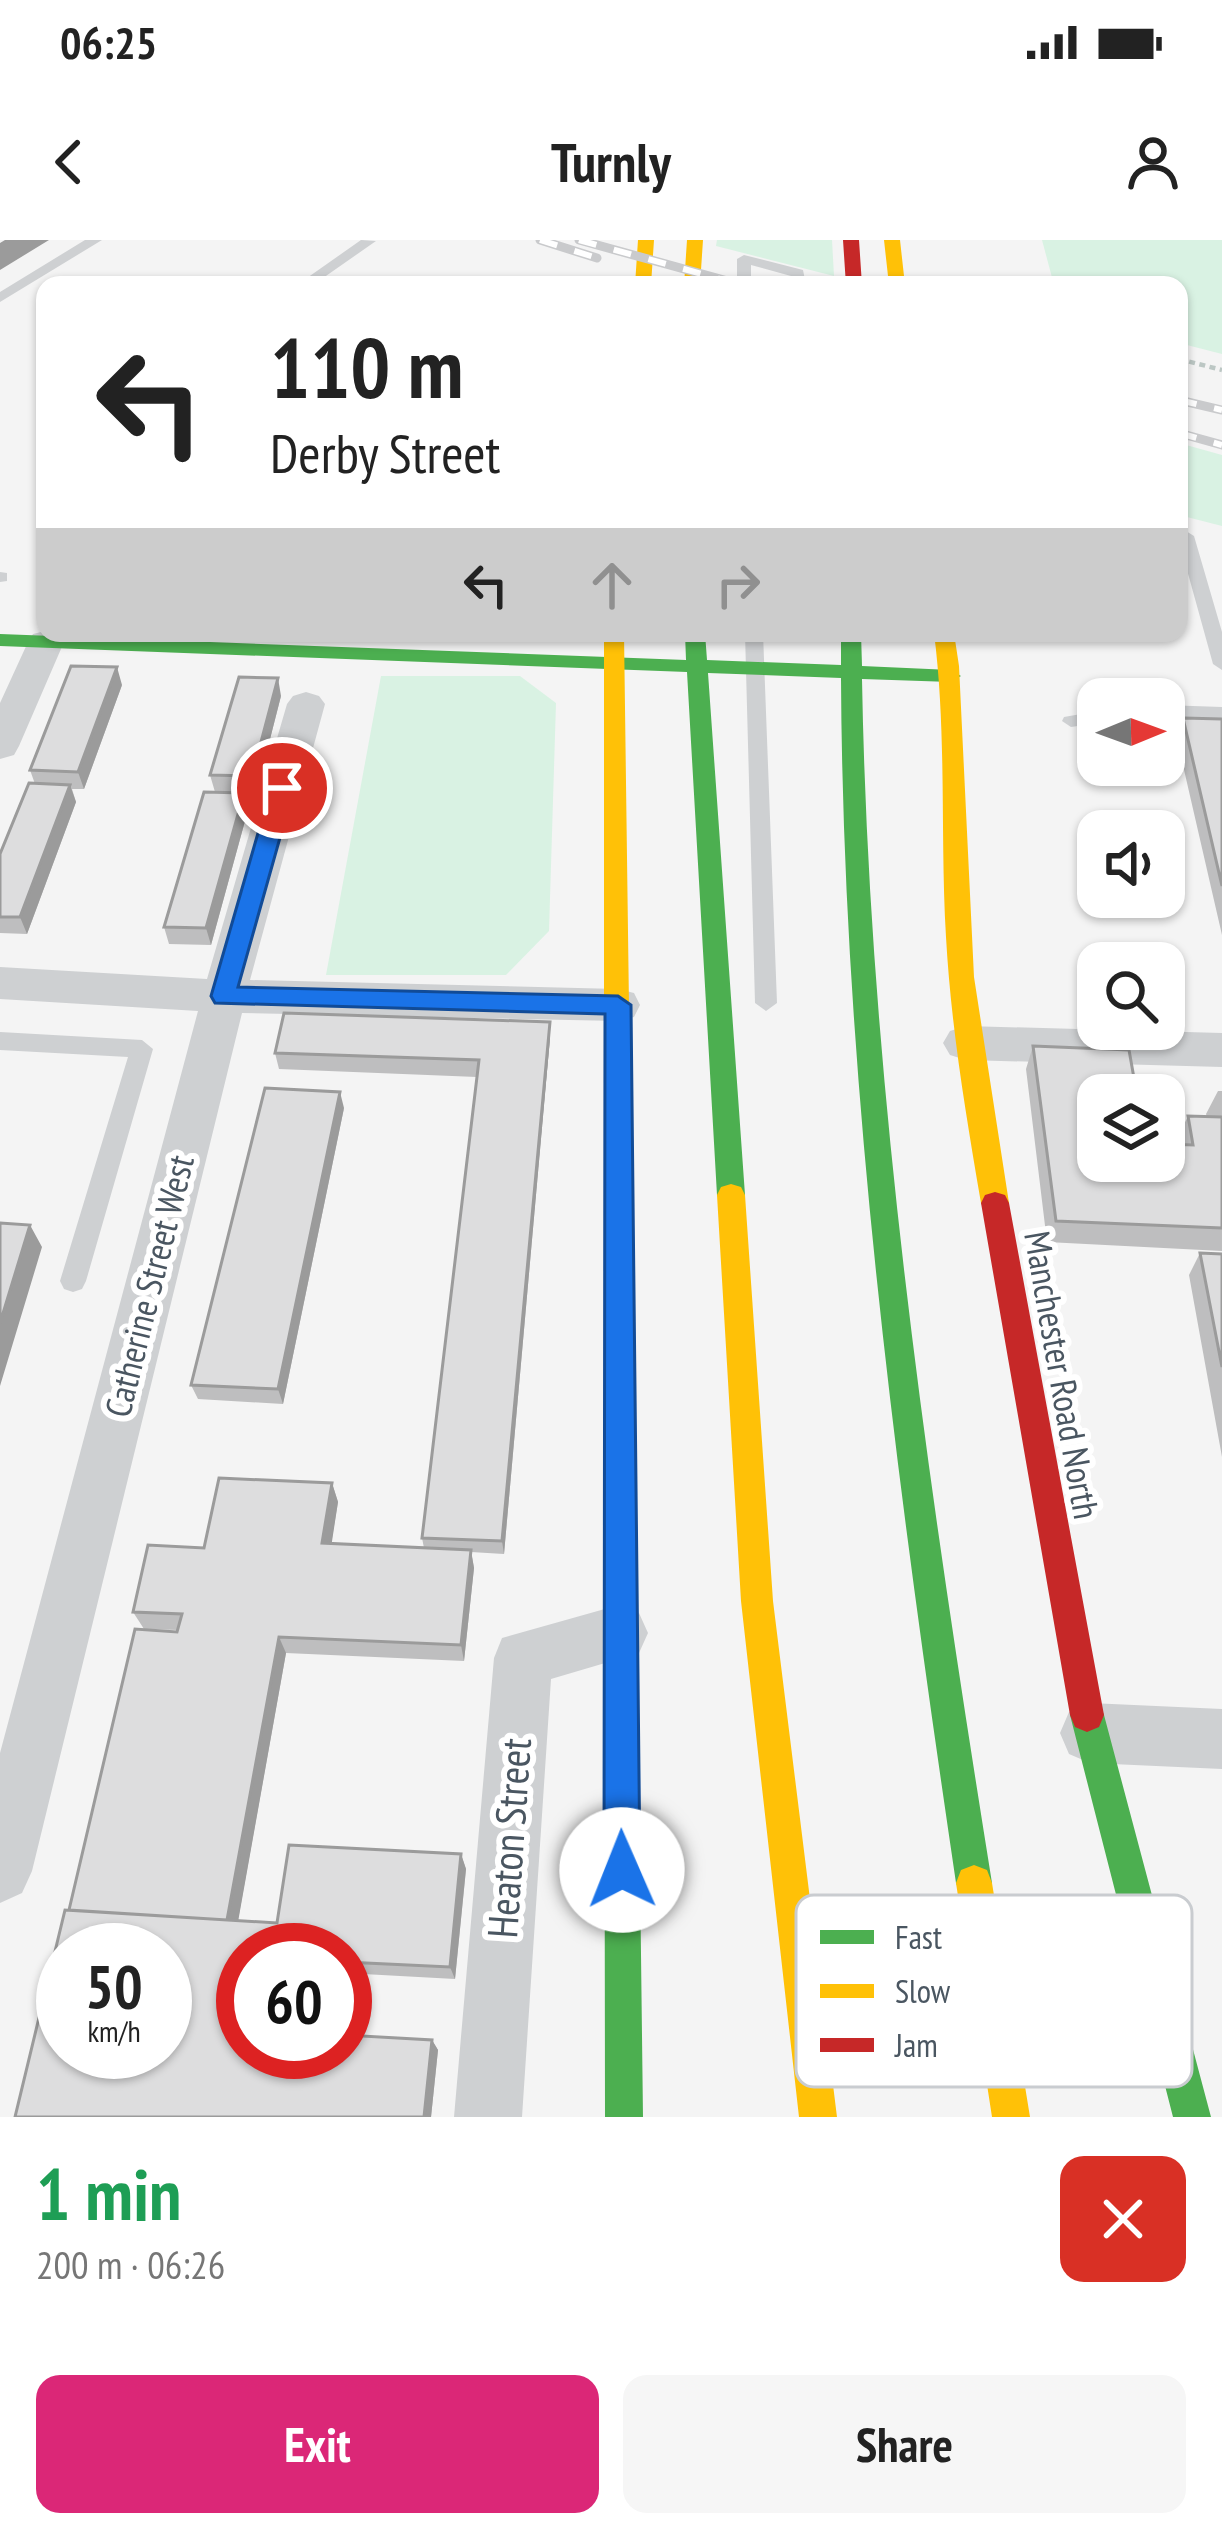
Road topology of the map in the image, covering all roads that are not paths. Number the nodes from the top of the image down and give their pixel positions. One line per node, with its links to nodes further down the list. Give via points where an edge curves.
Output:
1 (95, 240): 7 (lane)
2 (646, 240): 10 (main road)
3 (694, 240): 11 (main road)
4 (851, 240): 14 (main road)
5 (892, 240): 15 (main road)
6 (369, 241): 9 (lane)
7 (36, 276)
8 (36, 276): 16 (lane)
9 (317, 276)
10 (644, 276)
11 (692, 276)
12 (744, 276): 13 (lane, via 744,259)
13 (798, 276)
14 (853, 276)
15 (896, 276)
16 (0, 298)
17 (1188, 543): 28 (lane)
18 (0, 640): 19 (main road)
19 (36, 642)
20 (46, 642): 36 (street)
21 (206, 642): 29 (main road)
22 (613, 642): 29 (main road)
23 (696, 642): 52 (main road, via 757,1600)
24 (754, 642): 40 (lane)
25 (836, 642): 37 (lane)
26 (851, 642): 37 (main road)
27 (945, 642): 30 (main road, Manchester Road North)
28 (1222, 664)
29 (611, 665): 30 (main road); 41 (main road)
30 (951, 676): 43 (main road, Manchester Road North)
31 (306, 704): 39 (street, Catherine Street West)
32 (1185, 712): 33 (lane)
33 (1222, 713)
34 (1077, 720): 35 (lane)
35 (1071, 721)
36 (0, 746)
37 (848, 766): 50 (main road, via 872,1131 929,1597)
38 (0, 983): 39 (street)
39 (224, 996): 41 (street); 49 (street, Catherine Street West)
40 (766, 1003)
41 (618, 1005): 46 (main road)
42 (0, 1041): 45 (lane, via 142,1049)
43 (966, 1043): 44 (street); 47 (main road, Manchester Road North)
44 (1222, 1050)
45 (73, 1281)
46 (619, 1633): 56 (street, Heaton Street, via 523,1658); 57 (main road)
47 (1090, 1733): 48 (street); 51 (main road, Manchester Road North)
48 (1222, 1739)
49 (0, 1871)
50 (976, 1895)
51 (1133, 1895)
52 (796, 1931)
53 (814, 2087): 58 (main road)
54 (1006, 2087): 59 (main road)
55 (1184, 2087): 60 (main road, Manchester Road North)
56 (488, 2117)
57 (624, 2117)
58 (818, 2117)
59 (1011, 2117)
60 (1192, 2117)

